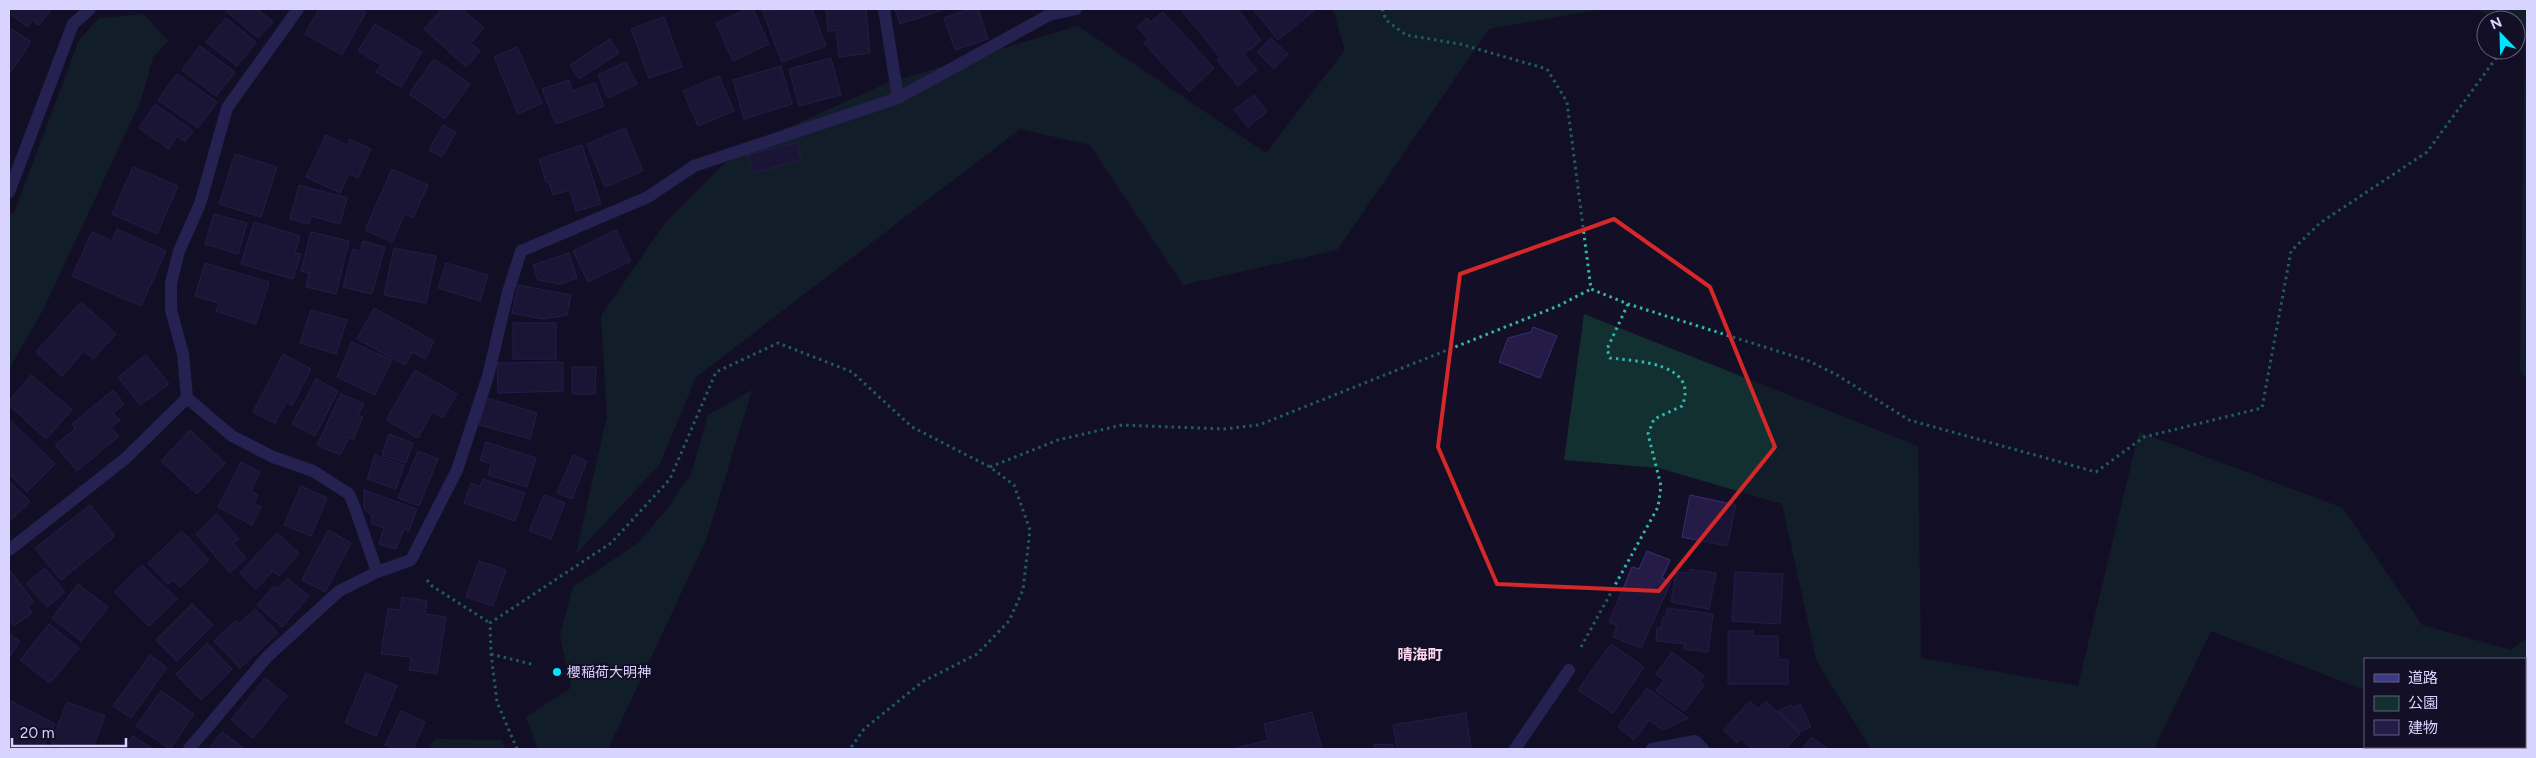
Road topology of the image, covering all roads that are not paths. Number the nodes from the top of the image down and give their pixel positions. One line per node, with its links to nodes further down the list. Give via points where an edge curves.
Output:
1 (90, 9): 6 (street, via 72,24)
2 (298, 9): 7 (street, via 227,108 200,204 179,251 171,283 171,310 183,354)
3 (884, 9): 5 (street)
4 (1076, 9): 5 (street, via 1049,15)
5 (898, 98): 9 (street, via 694,166 648,197 521,251 488,376 456,470 411,560)
6 (9, 192)
7 (187, 398): 8 (street, via 126,458); 9 (street, via 232,436 313,471 348,494)
8 (9, 550)
9 (377, 572): 11 (street, via 339,591 267,657)
10 (1569, 670): 12 (street)
11 (189, 749)
12 (1515, 749)
13 (1652, 749): 14 (street, via 1694,741)
14 (1703, 749)

